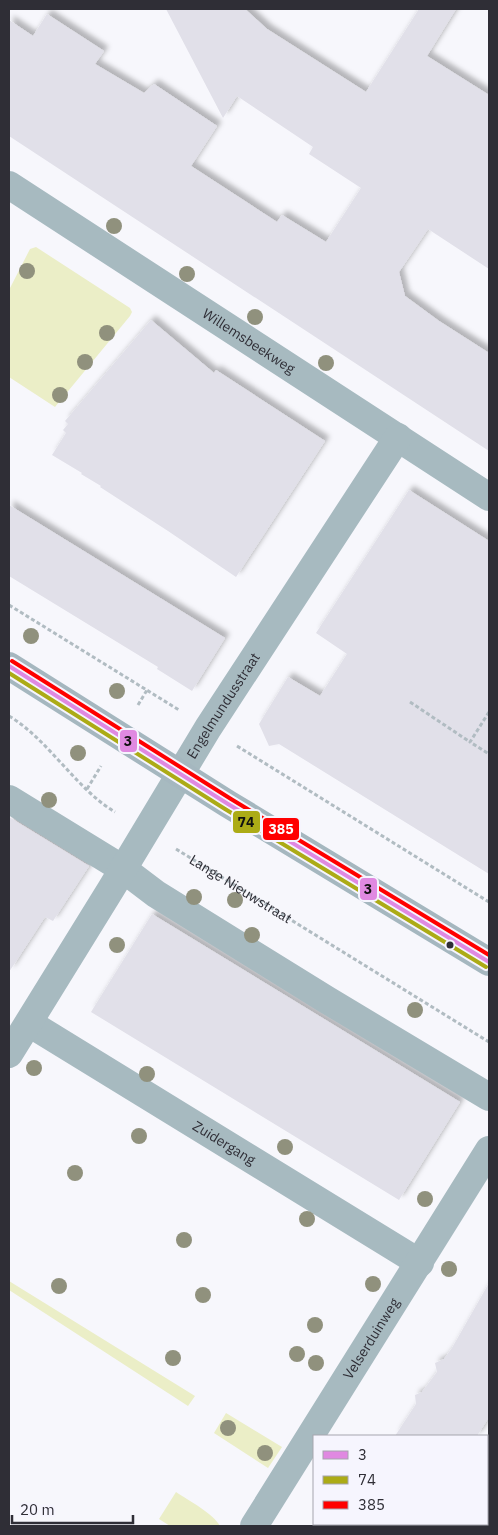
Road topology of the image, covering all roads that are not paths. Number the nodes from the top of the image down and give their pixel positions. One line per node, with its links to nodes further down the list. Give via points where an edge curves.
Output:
1 (9, 186): 2 (street, Willemsbeekweg)
2 (398, 438): 3 (street, Willemsbeekweg); 5 (street, Engelmundusstraat)
3 (489, 497)
4 (9, 666): 5 (street)
5 (180, 774): 7 (street, Engelmundusstraat); 8 (street)
6 (9, 799): 7 (street)
7 (123, 869): 9 (street, Engelmundusstraat); 11 (street, via 156,894)
8 (489, 962)
9 (29, 1023): 10 (street, Engelmundusstraat); 13 (street, Zuidergang)
10 (9, 1054)
11 (489, 1097)
12 (489, 1150): 13 (street, Velserduinweg)
13 (420, 1263): 14 (street, Velserduinweg)
14 (254, 1526)

